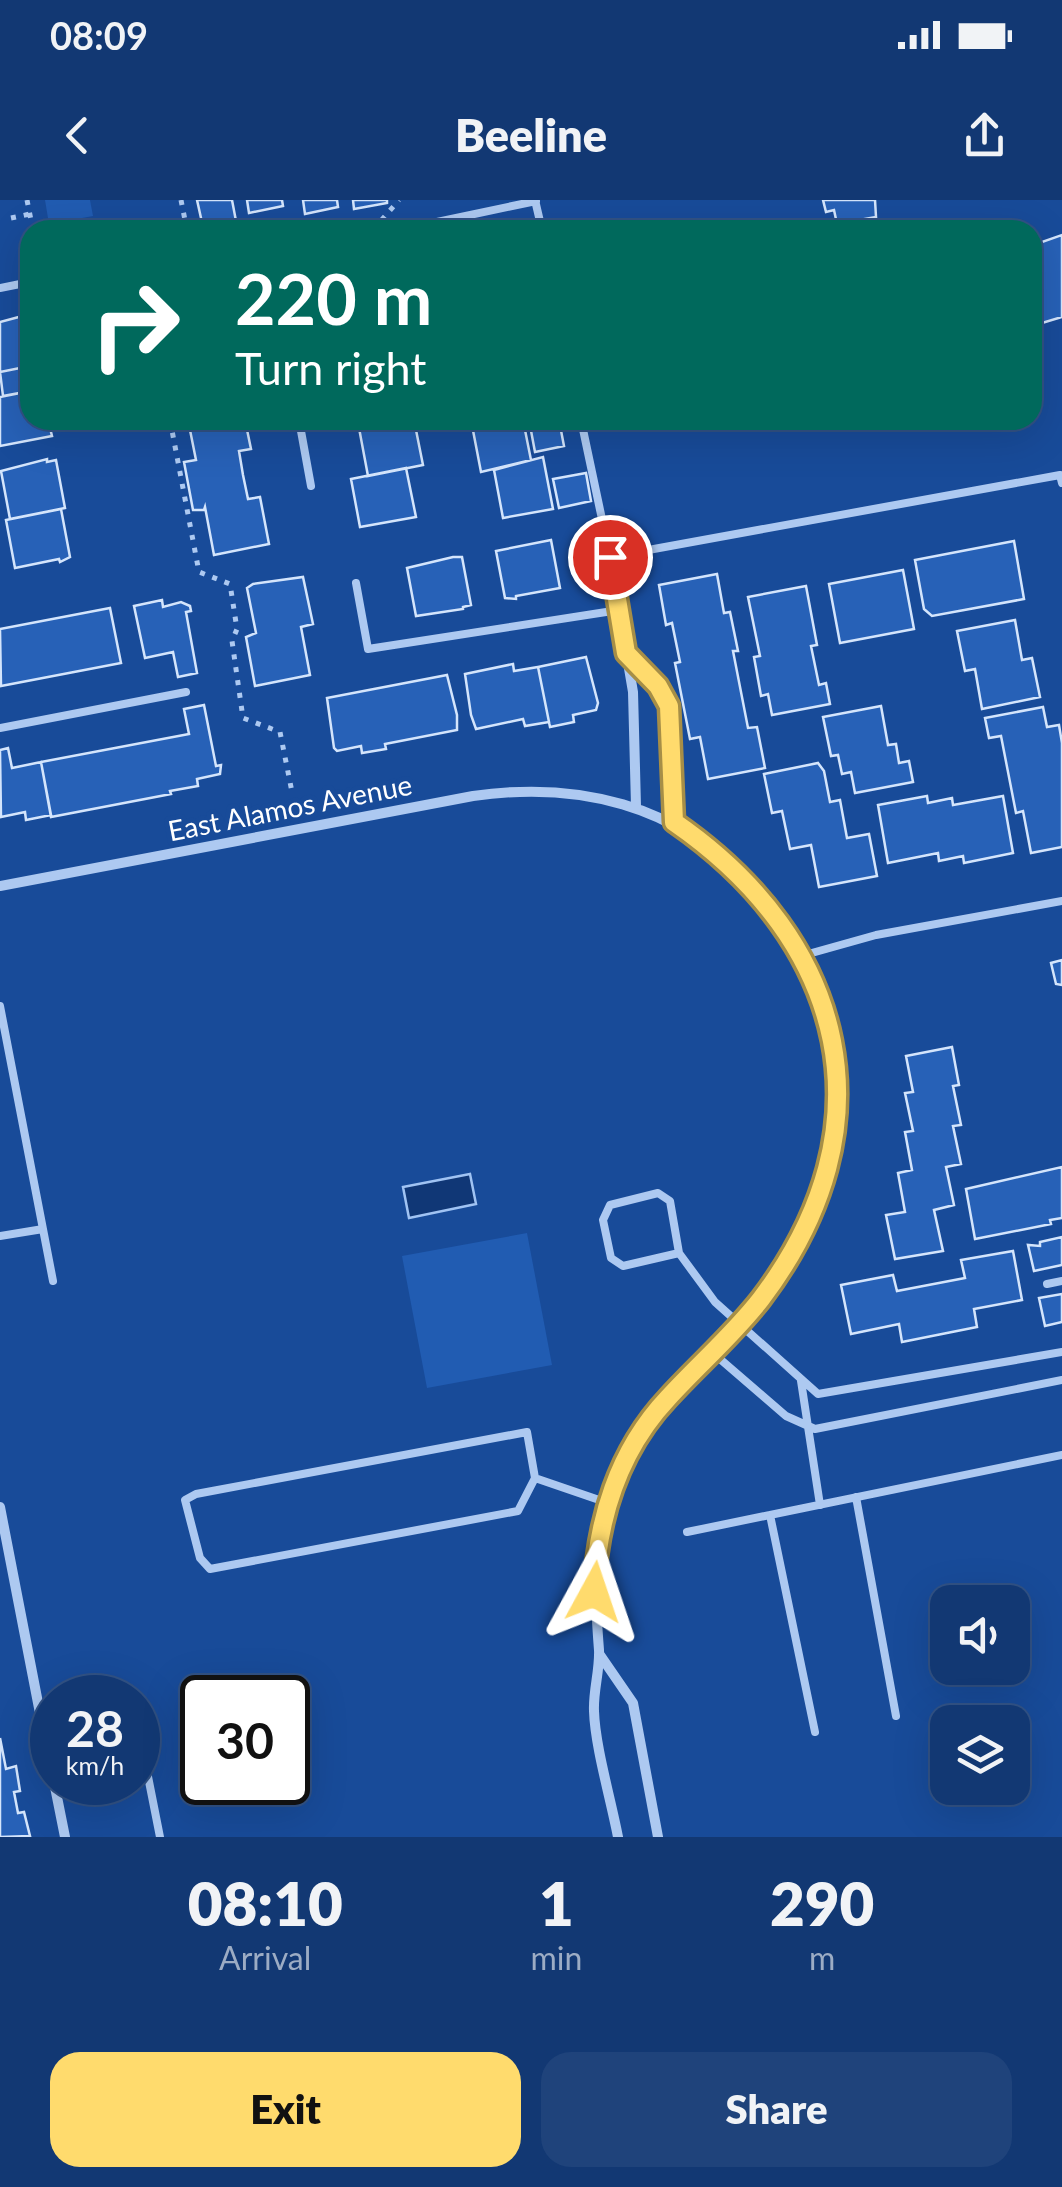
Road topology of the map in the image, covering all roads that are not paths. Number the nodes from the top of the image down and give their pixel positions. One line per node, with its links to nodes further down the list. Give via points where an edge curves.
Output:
1 (536, 201): 2 (lane)
2 (446, 220)
3 (301, 430): 6 (lane)
4 (583, 430): 7 (lane)
5 (1061, 478): 7 (lane)
6 (312, 486)
7 (610, 557): 9 (street)
8 (356, 583): 9 (lane, via 368,649)
9 (619, 610): 10 (street)
10 (626, 653): 13 (street); 14 (street, via 669,706)
11 (186, 692): 12 (lane)
12 (0, 728)
13 (636, 806): 14 (street, East Alamos Avenue); 15 (street, East Alamos Avenue, via 527,790 474,796)
14 (674, 822): 17 (street, East Alamos Avenue, via 734,868)
15 (0, 886)
16 (1062, 901): 17 (lane)
17 (801, 956): 25 (street, East Alamos Avenue, via 830,1029 836,1066 830,1162 816,1207 785,1263)
18 (0, 1006): 19 (lane)
19 (43, 1229): 20 (lane); 22 (lane)
20 (0, 1236)
21 (679, 1254): 21 (lane, via 623,1266 612,1258 603,1220 610,1205 658,1193 670,1201); 25 (lane)
22 (53, 1281)
23 (1062, 1281): 24 (lane)
24 (1047, 1284)
25 (739, 1324): 27 (street, East Alamos Avenue); 28 (lane)
26 (1062, 1352): 28 (lane, via 818,1394)
27 (712, 1353): 30 (lane, via 786,1416); 34 (street, East Alamos Avenue, via 638,1435)
28 (801, 1379): 30 (lane)
29 (1062, 1380): 30 (lane)
30 (806, 1425): 35 (lane)
31 (1062, 1455): 33 (lane)
32 (535, 1478): 32 (lane, via 518,1511 210,1570 200,1558 186,1500 527,1432); 34 (lane)
33 (856, 1497): 35 (lane); 41 (lane)
34 (608, 1503): 39 (street, East Alamos Avenue, via 595,1563)
35 (820, 1504): 37 (lane)
36 (0, 1508): 40 (street)
37 (770, 1515): 38 (lane); 42 (lane)
38 (687, 1532)
39 (599, 1654): 47 (street, East Alamos Avenue, via 594,1712); 48 (street, via 633,1703)
40 (33, 1675)
41 (896, 1716)
42 (815, 1732)
43 (58, 1805): 45 (street)
44 (154, 1805): 46 (lane)
45 (65, 1837)
46 (160, 1837)
47 (618, 1837)
48 (658, 1837)

